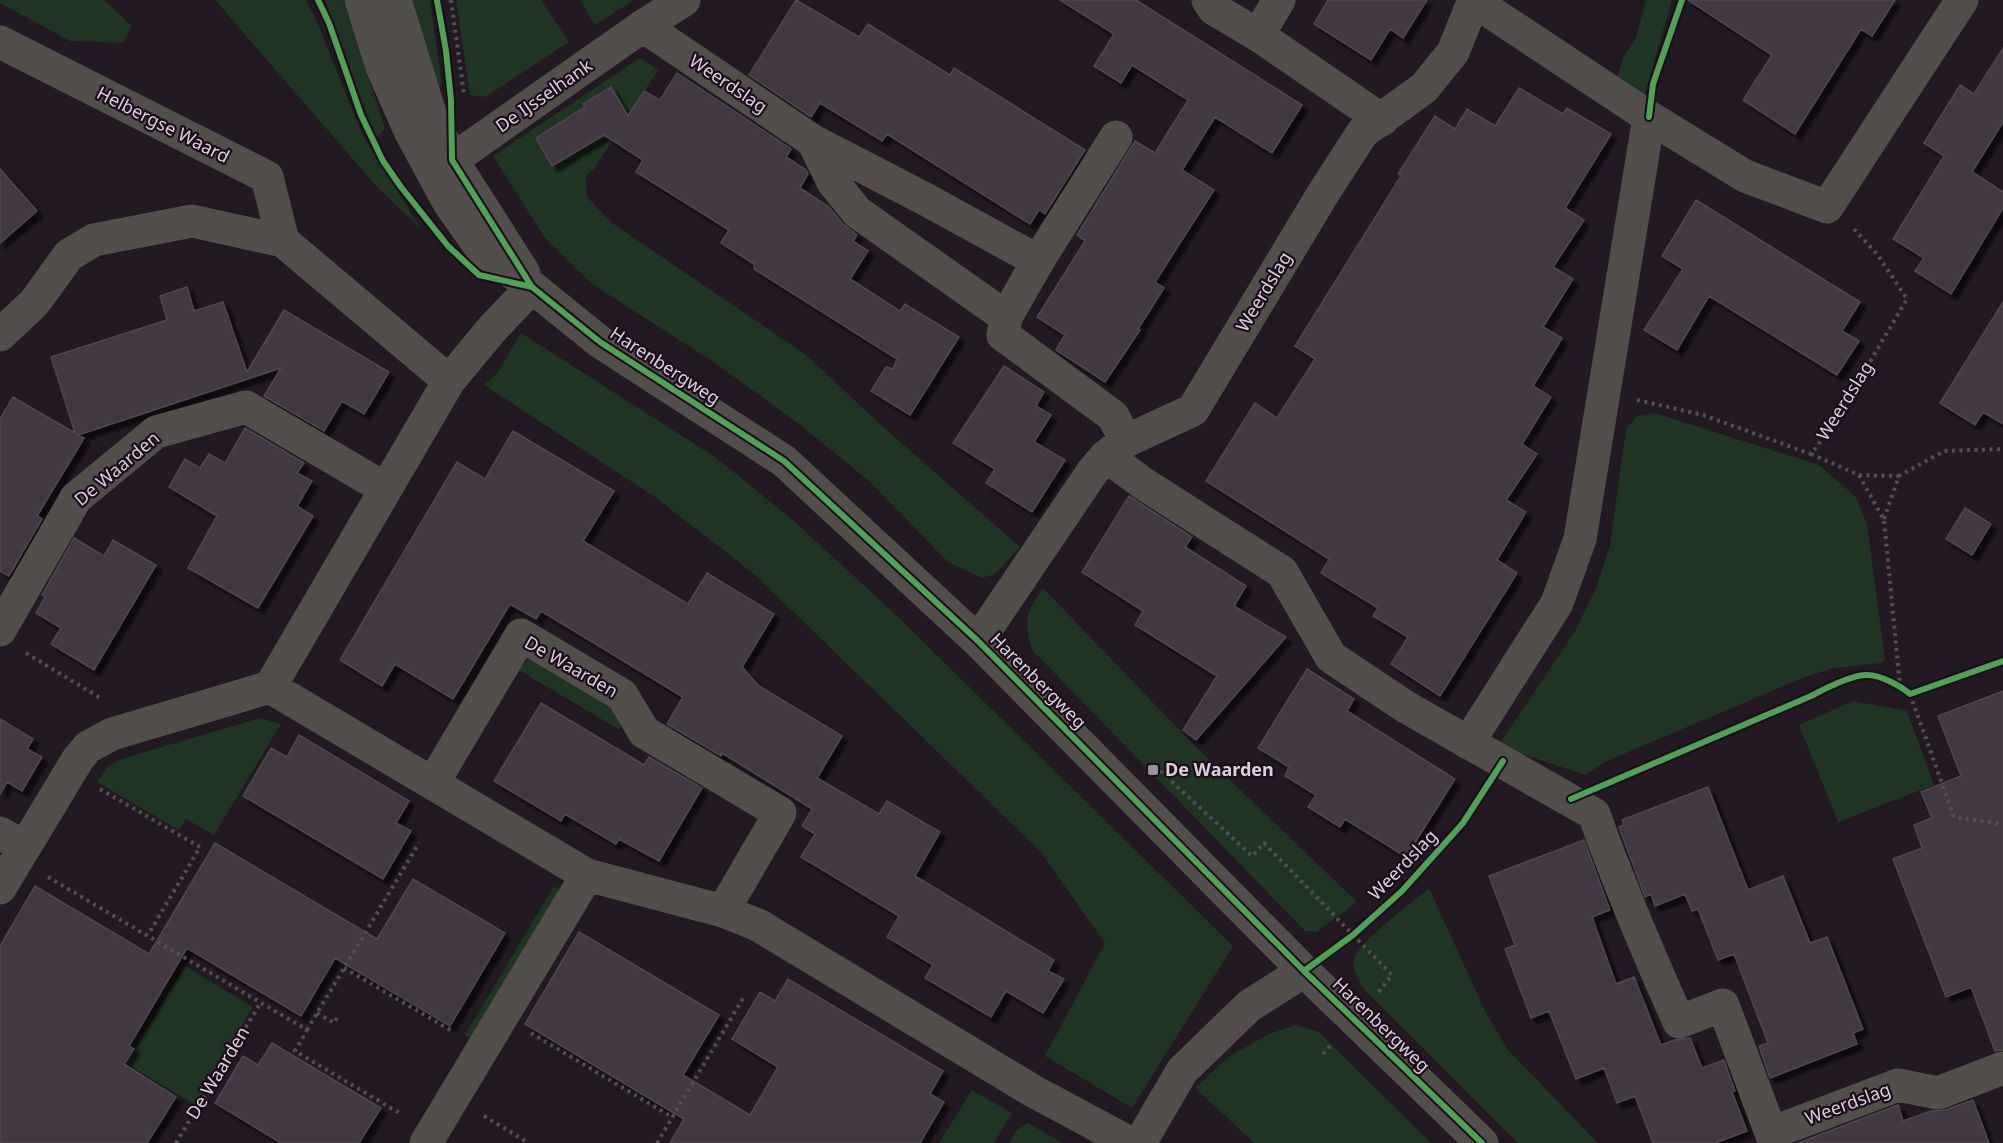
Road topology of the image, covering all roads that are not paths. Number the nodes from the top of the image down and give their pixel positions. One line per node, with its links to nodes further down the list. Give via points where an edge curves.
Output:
1 (361, 0): 15 (street, Harenbergweg, via 382,67 410,131)
2 (395, 0): 15 (street, Harenbergweg)
3 (684, 0): 8 (street, De IJsselhank)
4 (1208, 0): 9 (street, via 1215,9)
5 (1279, 0): 9 (street)
6 (1474, 0): 11 (street, Weerdslag); 12 (street, Weerdslag, via 1453,52 1424,88)
7 (1962, 0): 11 (street, Weerdslag, via 1827,207 1745,176)
8 (643, 26): 14 (street, Weerdslag); 15 (street, De IJsselhank)
9 (1258, 35): 12 (street)
10 (0, 42): 16 (street, Helbergse Waard, via 267,177)
11 (1649, 117): 27 (street, via 1580,539 1557,603)
12 (1382, 120): 22 (street, Weerdslag, via 1364,132 1324,192 1193,410)
13 (1116, 137): 17 (street)
14 (813, 141): 17 (street, Weerdslag); 19 (street, Weerdslag, via 833,182 857,212)
15 (442, 165): 18 (street, Harenbergweg)
16 (283, 241): 20 (street, via 192,221 94,240 69,255 33,303); 21 (street)
17 (1038, 261): 19 (street)
18 (532, 287): 21 (street); 25 (street, Harenbergweg, via 600,342 784,461)
19 (1006, 317): 22 (street, Weerdslag, via 1004,335 1113,416)
20 (0, 335)
21 (449, 381): 23 (street)
22 (1116, 449): 25 (street, Weerdslag, via 1093,471); 27 (street, Weerdslag, via 1144,484 1282,572 1331,657)
23 (386, 489): 24 (street, De Waarden, via 246,407 156,432 76,498); 26 (street)
24 (10, 640)
25 (978, 641): 33 (street, Harenbergweg)
26 (270, 687): 28 (street); 29 (street, via 112,734 88,747)
27 (1468, 743): 34 (street, Weerdslag, via 1594,814 1679,1022 1723,1005 1771,1133 1898,1086 1938,1094)
28 (433, 783): 30 (street); 32 (street, De Waarden, via 521,634 622,695 644,732 780,813)
29 (12, 840): 31 (street)
30 (587, 875): 32 (street); 35 (street, via 453,1097)
31 (0, 888)
32 (723, 910): 36 (street, via 758,925 1033,1091)
33 (1304, 971): 37 (street, via 1250,1006 1182,1071); 38 (street, Harenbergweg)
34 (2003, 1068)
35 (417, 1131)
36 (1130, 1143)
37 (1140, 1143)
38 (1482, 1143)

